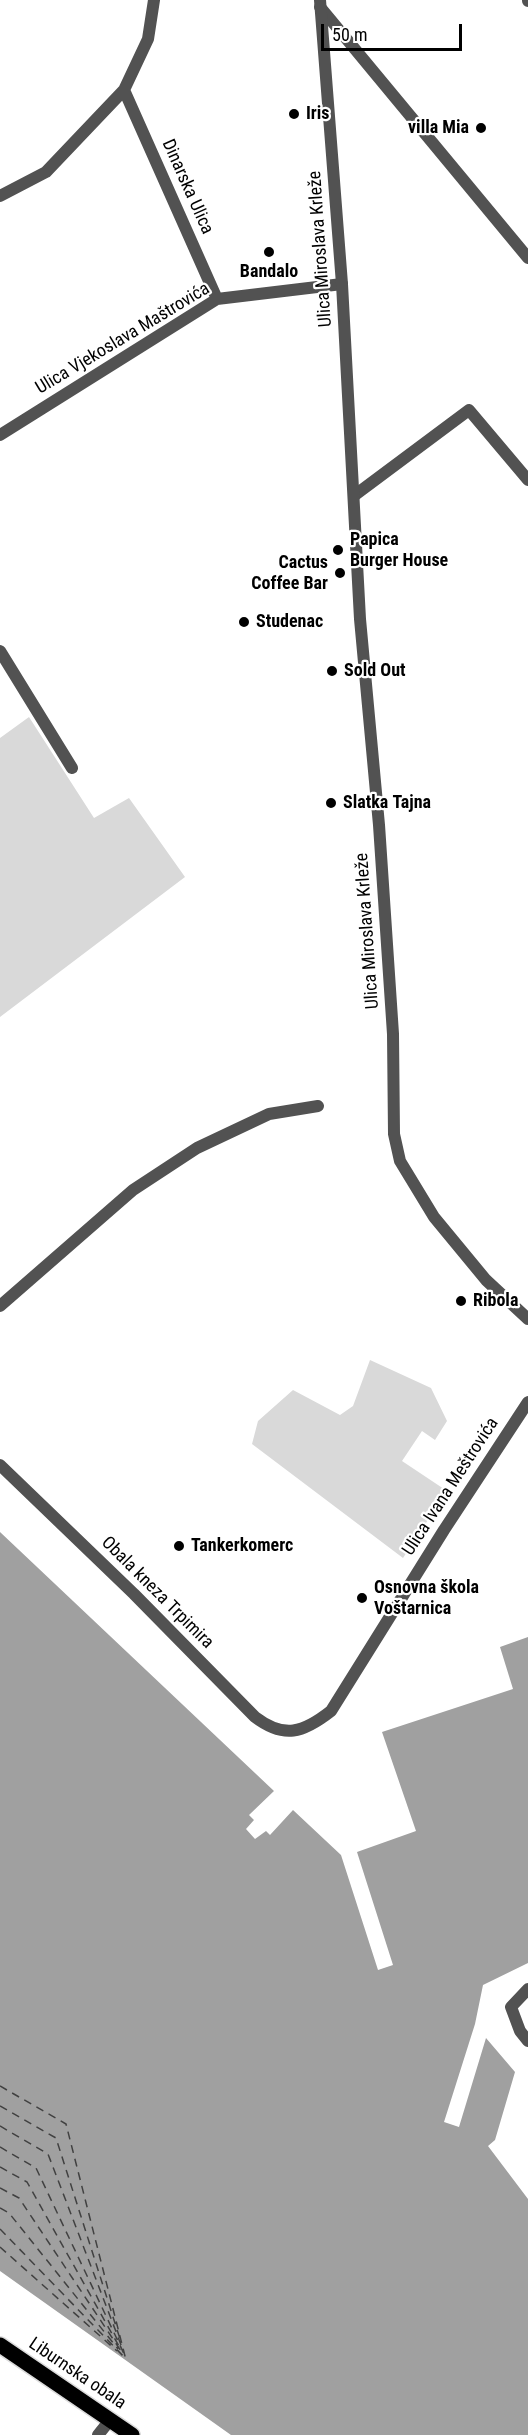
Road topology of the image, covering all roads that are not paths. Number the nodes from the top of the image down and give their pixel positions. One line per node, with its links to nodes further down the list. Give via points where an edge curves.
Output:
1 (154, 0): 3 (street, via 148,39)
2 (320, 3): 5 (street); 6 (street, Ulica Miroslava Krleže)
3 (124, 90): 4 (street, via 45,172); 7 (street, Dinarska Ulica)
4 (0, 196)
5 (528, 257)
6 (342, 284): 7 (street, Ulica Vjekoslava Maštrovića); 10 (street, Ulica Miroslava Krleže)
7 (217, 299): 8 (street, Ulica Vjekoslava Maštrovića)
8 (0, 435)
9 (528, 480): 10 (street, via 469,410)
10 (355, 495): 15 (street, Ulica Miroslava Krleže, via 360,619 393,1034 394,1134 400,1161 434,1217 486,1280)
11 (0, 651): 12 (street)
12 (72, 768)
13 (318, 1106): 14 (street, via 269,1114 197,1148 133,1190)
14 (0, 1306)
15 (528, 1319)
16 (528, 1402): 18 (street, Ulica Ivana Meštrovića, via 331,1711)
17 (0, 1465): 18 (street, Obala kneza Trpimira, via 255,1717 269,1727)
18 (296, 1731)
19 (528, 1989): 20 (street, via 511,2007)
20 (528, 2041)
21 (0, 2345): 22 (main road, Liburnska obala)
22 (110, 2420): 23 (street); 24 (main road, Liburnska obala)
23 (98, 2435)
24 (132, 2435)

